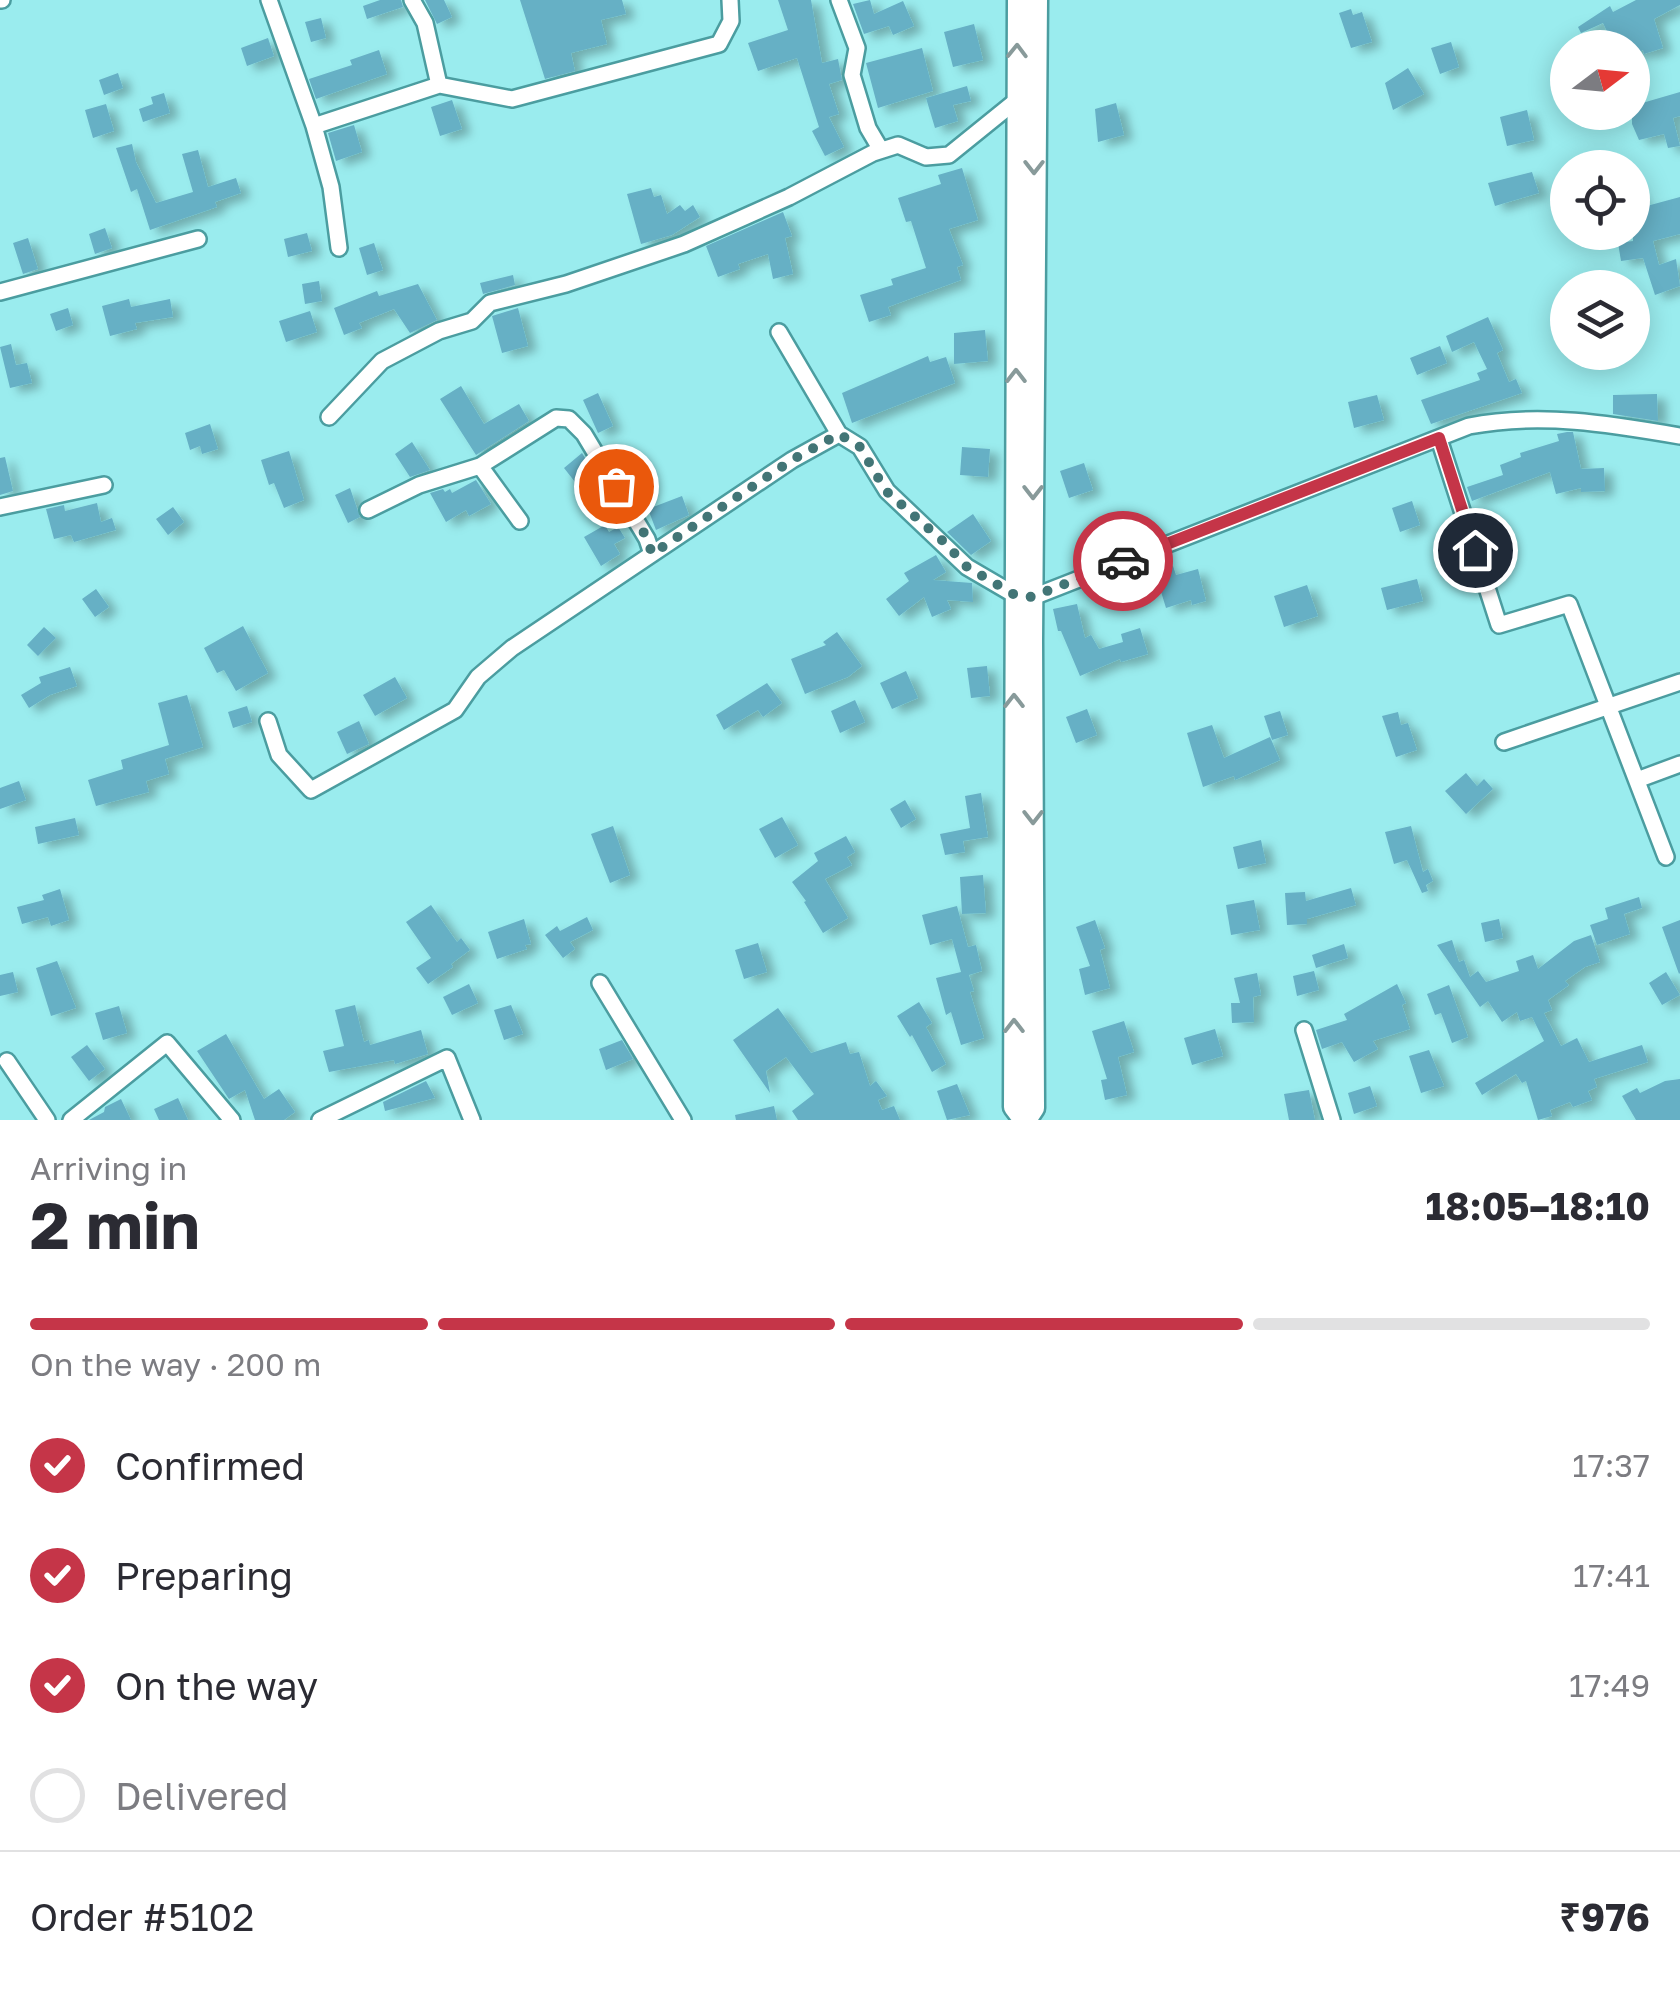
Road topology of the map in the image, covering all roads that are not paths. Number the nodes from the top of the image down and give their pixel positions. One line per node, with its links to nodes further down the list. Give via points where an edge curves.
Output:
1 (268, 0): 9 (street)
2 (412, 0): 7 (street, via 426,23)
3 (730, 0): 7 (street, via 731,21 718,44 512,99)
4 (839, 0): 10 (street, via 857,48 852,74)
5 (1018, 0): 8 (street, one-way to 5)
6 (1037, 0): 25 (street, one-way to 25)
7 (439, 85): 9 (street)
8 (1017, 100): 10 (street, via 949,155 926,157 898,145); 25 (street, one-way to 8)
9 (314, 126): 12 (street)
10 (881, 150): 15 (street, via 684,244 490,303 472,321 439,330 382,361)
11 (198, 239): 13 (street)
12 (339, 248)
13 (0, 292)
14 (779, 332): 16 (street)
15 (328, 416)
16 (839, 434): 24 (street); 25 (street, via 860,447 886,491 967,567)
17 (1680, 436): 18 (street, via 1595,422 1500,420)
18 (1439, 438): 25 (street); 27 (street, via 1499,624 1569,604)
19 (480, 466): 22 (street, via 419,484); 23 (street); 24 (street, via 556,418 570,418)
20 (104, 485): 21 (street)
21 (0, 507)
22 (368, 510)
23 (520, 521)
24 (652, 554): 28 (street, via 512,648 478,677 455,710 311,790 279,755)
25 (1024, 596): 42 (street, via 1014,1108)
26 (1680, 682): 27 (street)
27 (1610, 708): 29 (street); 31 (street)
28 (268, 720)
29 (1504, 742)
30 (1680, 764): 31 (street)
31 (1637, 780): 32 (street)
32 (1666, 856)
33 (600, 983): 41 (street)
34 (1304, 1030): 43 (street)
35 (8, 1061): 36 (street)
36 (47, 1120)
37 (71, 1120): 38 (street, via 166,1042)
38 (232, 1120)
39 (320, 1120): 40 (street, via 447,1058)
40 (472, 1120)
41 (683, 1120)
42 (1025, 1120)
43 (1332, 1120)

